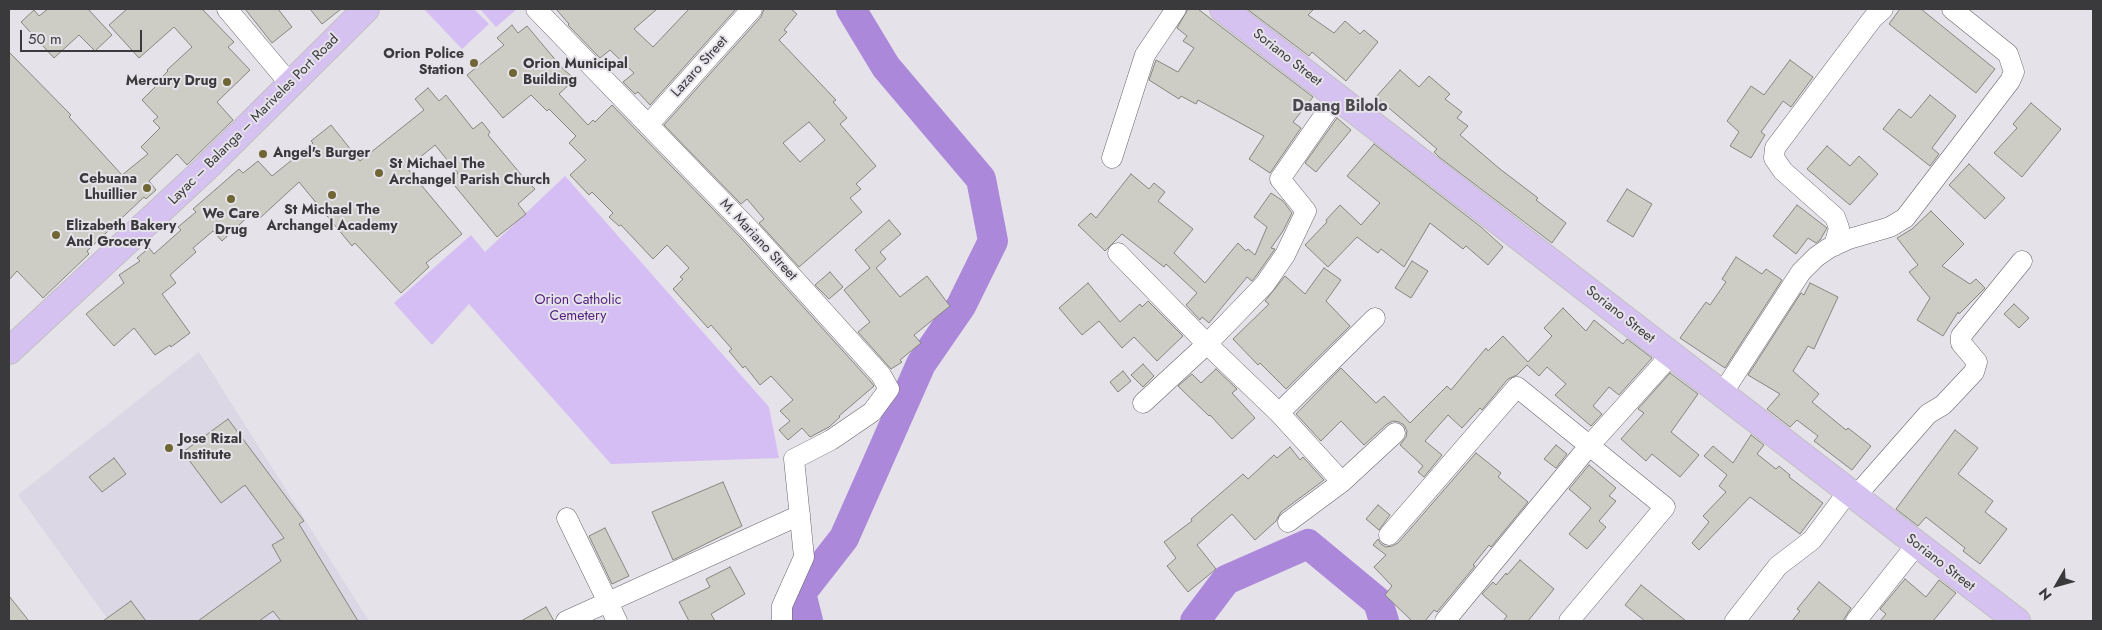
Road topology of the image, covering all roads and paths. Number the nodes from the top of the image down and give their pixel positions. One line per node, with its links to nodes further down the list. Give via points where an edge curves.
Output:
1 (227, 9): 9 (street)
2 (366, 9): 9 (main road, Layac – Balanga – Mariveles Port Road)
3 (536, 9): 11 (street, M. Mariano Street)
4 (752, 9): 11 (street, Lazaro Street)
5 (1176, 9): 12 (street, via 1145,55)
6 (1223, 9): 10 (main road, Soriano Street)
7 (1883, 9): 13 (street, via 1775,148 1774,158 1783,171 1835,217 1839,228)
8 (1952, 9): 13 (street, via 2008,54 2013,66 2012,76 1905,218 1890,227)
9 (291, 85): 18 (main road, Layac – Balanga – Mariveles Port Road)
10 (1337, 96): 17 (street, via 1280,179 1306,211 1285,255 1265,284); 19 (main road, Soriano Street)
11 (648, 125): 27 (street, M. Mariano Street, via 755,236 881,375 889,389 872,412 831,440 794,459)
12 (1112, 158)
13 (1834, 246): 20 (street, via 1801,272)
14 (1118, 253): 17 (street)
15 (2022, 262): 26 (street, via 1961,336 1961,343 1977,362 1974,372)
16 (1375, 318): 22 (street)
17 (1207, 344): 21 (street); 22 (street)
18 (9, 351)
19 (1671, 355): 20 (main road, Soriano Street); 24 (street)
20 (1722, 394): 26 (main road, Soriano Street)
21 (1144, 403)
22 (1280, 413): 25 (street)
23 (1395, 433): 25 (street)
24 (1589, 446): 30 (street, via 1517,387); 36 (street); 37 (street, via 1665,507)
25 (1342, 482): 29 (street)
26 (1852, 494): 31 (main road, Soriano Street); 38 (street, via 1812,540 1778,566)
27 (800, 515): 32 (street); 35 (street, via 804,557 782,606)
28 (567, 518): 32 (street)
29 (1288, 522)
30 (1389, 536)
31 (1917, 544): 39 (street); 40 (main road, Soriano Street)
32 (608, 602): 33 (street); 34 (street)
33 (566, 621)
34 (616, 621)
35 (782, 621)
36 (1444, 621)
37 (1569, 621)
38 (1735, 621)
39 (1856, 621)
40 (2017, 621)

